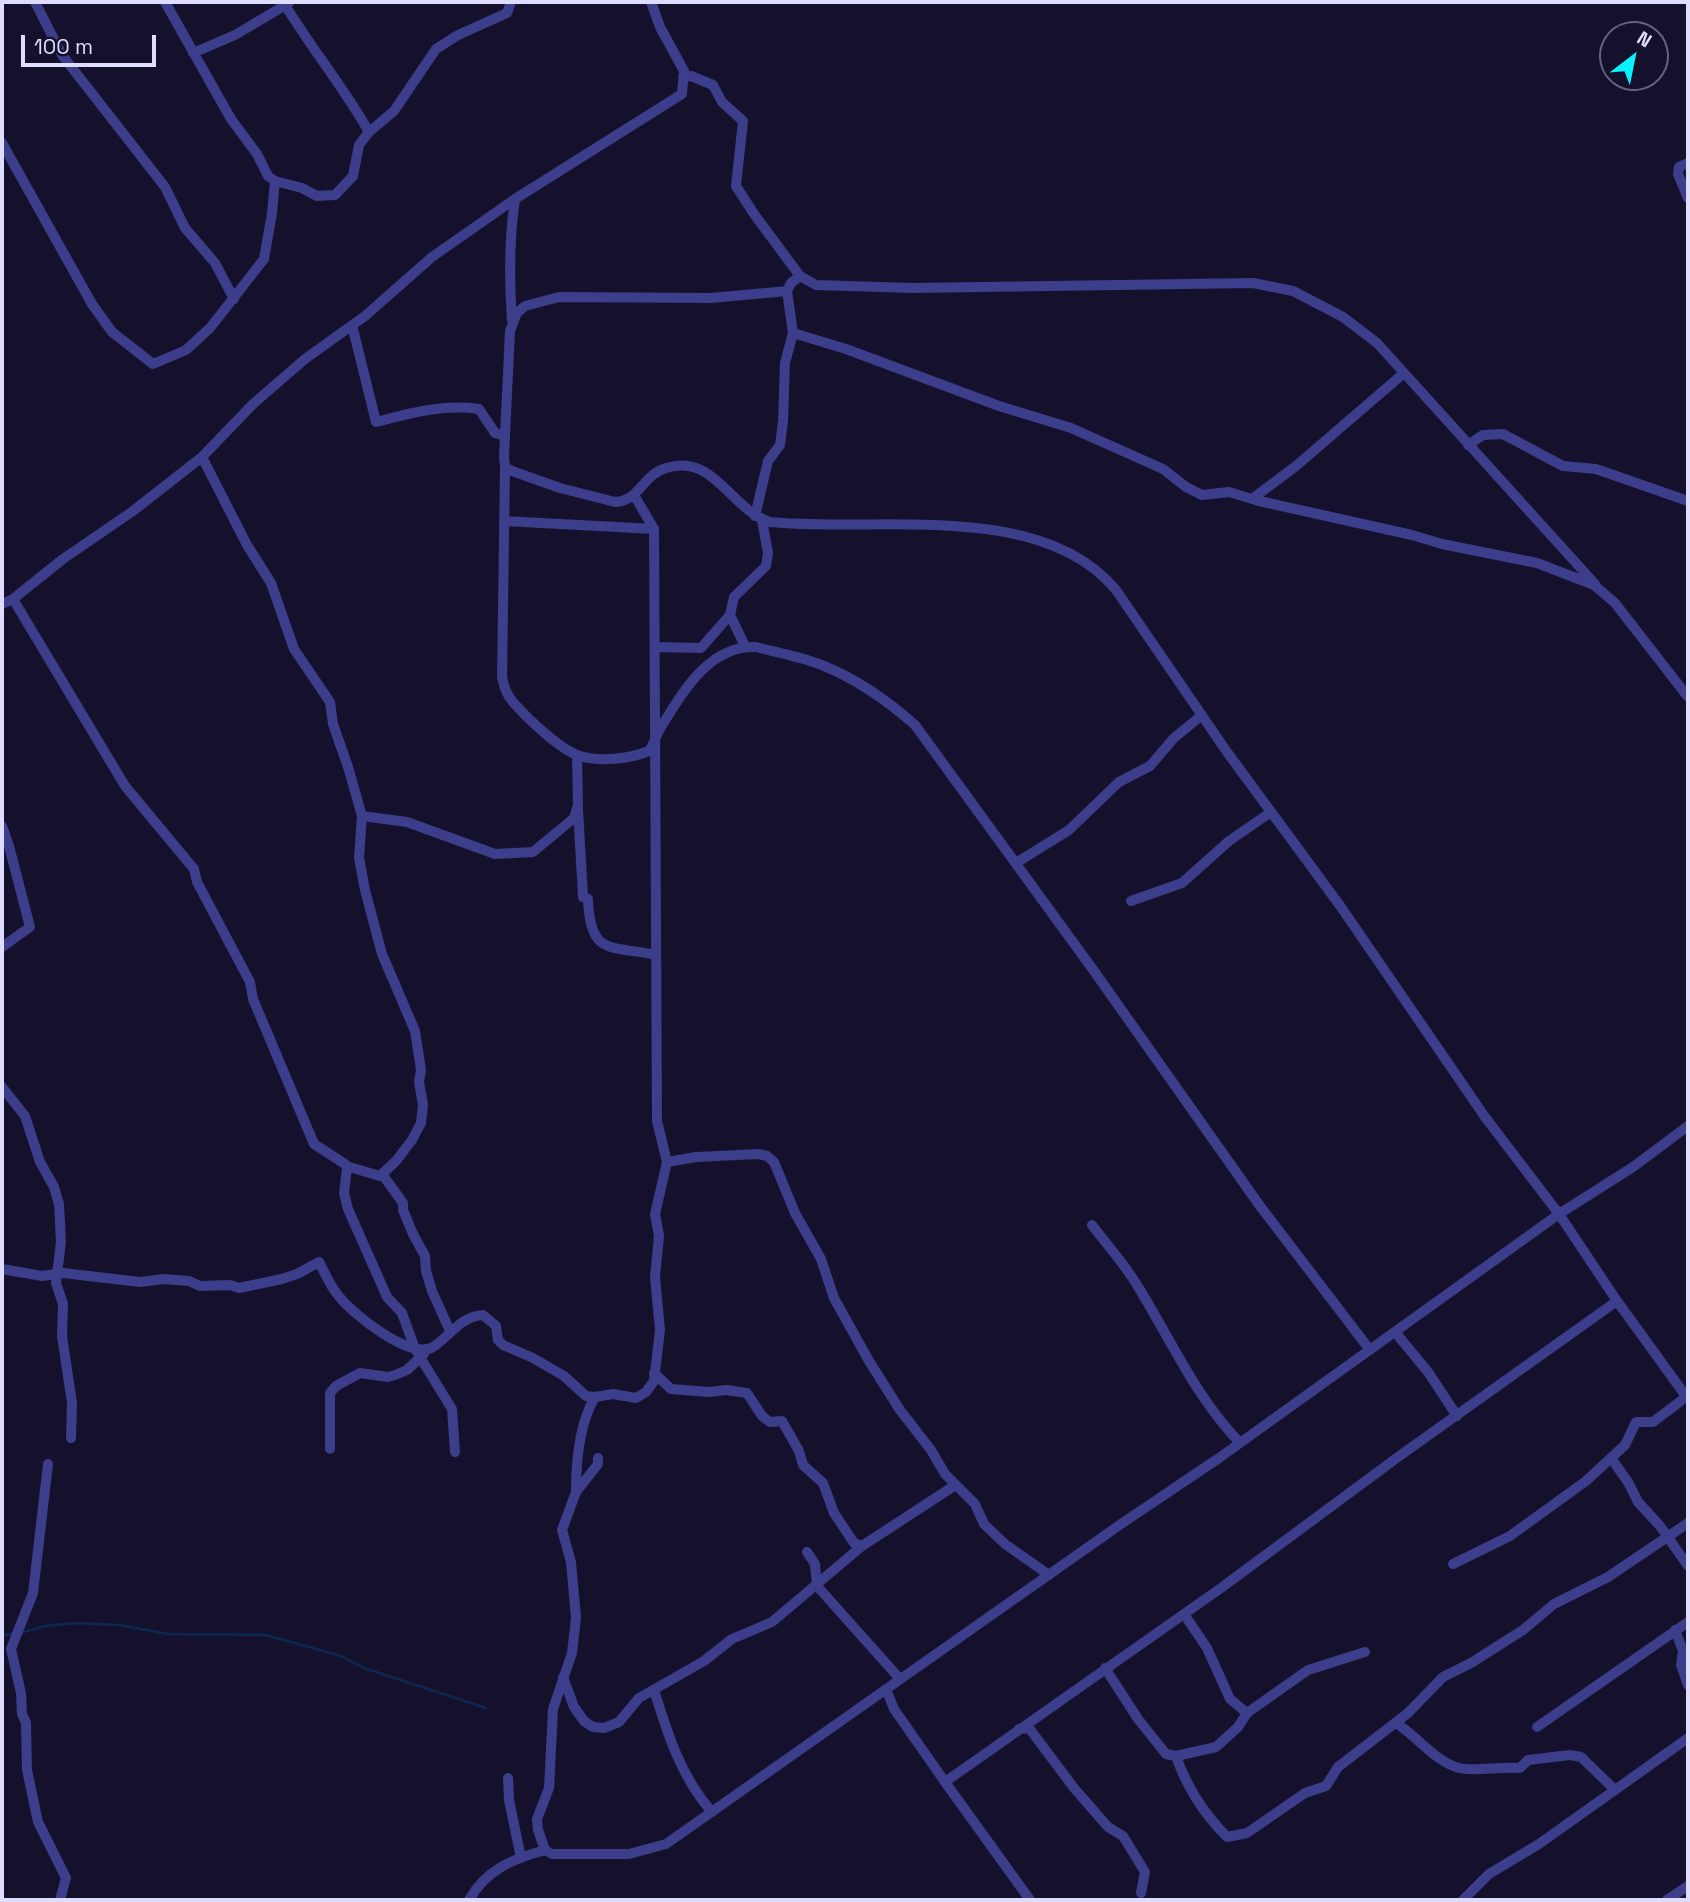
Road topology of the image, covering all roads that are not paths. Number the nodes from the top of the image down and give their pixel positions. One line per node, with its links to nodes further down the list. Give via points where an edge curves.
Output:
1 (35, 2): 16 (street, via 62,54 164,187 185,228 215,263)
2 (165, 2): 6 (street)
3 (511, 2): 8 (street, via 507,13 436,49 394,111)
4 (651, 2): 7 (street)
5 (287, 3): 6 (street); 8 (street, via 306,40 348,95)
6 (193, 53): 11 (street, via 231,119)
7 (683, 77): 13 (street, via 682,93); 14 (street, via 713,85 722,102 743,121 736,186)
8 (369, 132): 11 (street, via 359,145 353,176 335,195 317,196)
9 (2, 143): 16 (street, via 92,304 112,332 153,364 186,349)
10 (1688, 163): 12 (street, via 1679,167 1678,174)
11 (275, 181): 16 (street, via 264,259)
12 (1688, 198)
13 (515, 199): 17 (street, via 509,279); 18 (street, via 432,257)
14 (800, 276): 15 (street); 20 (street, via 816,285 914,288 1254,283 1293,291 1343,317 1377,343)
15 (787, 291): 17 (street, via 711,298 559,297 524,306); 19 (street)
16 (234, 299)
17 (513, 321): 21 (street)
18 (352, 325): 21 (street, via 376,422 457,406 478,409 495,433); 23 (street, via 253,404)
19 (793, 333): 26 (street, via 1070,428 1163,469 1202,495 1230,492); 28 (street, via 785,363 780,444 768,461)
20 (1404, 373): 22 (street); 26 (street)
21 (505, 436): 24 (street)
22 (1468, 445): 27 (street, via 1483,435 1503,434 1563,466 1596,469); 31 (street)
23 (202, 457): 32 (street); 44 (street, via 271,583 294,649 330,702)
24 (505, 467): 25 (street, via 615,502); 29 (street)
25 (634, 495): 28 (street, via 654,472 690,464); 30 (street)
26 (1252, 499): 31 (street, via 1537,563)
27 (1688, 501)
28 (759, 518): 34 (street, via 768,553 766,566 734,597); 39 (street, via 783,523 1007,532 1076,555 1098,569 1116,590)
29 (505, 521): 30 (street); 41 (street, via 505,690 541,728)
30 (654, 528): 35 (street)
31 (1600, 590): 38 (street)
32 (13, 599): 33 (street); 53 (street, via 125,786 194,869 197,883 250,982 314,1144)
33 (2, 604)
34 (730, 615): 36 (street); 37 (street)
35 (655, 647): 37 (street); 40 (street)
36 (740, 647): 37 (street); 40 (street, via 703,668); 46 (street, via 756,647 824,666 900,712 915,725)
37 (701, 648)
38 (1688, 697)
39 (1202, 715): 43 (street); 46 (street, via 1150,766 1119,782 1069,830)
40 (655, 741): 41 (street, via 649,751 636,756); 49 (street)
41 (577, 755): 42 (street)
42 (578, 805): 44 (street, via 574,818 533,852 495,854 407,822); 49 (street, via 583,897 588,899 594,936 614,949)
43 (1271, 812): 47 (street, via 1229,841 1182,883); 55 (street, via 1485,1117)
44 (362, 816): 54 (street, via 359,858 365,890 382,954 411,1021 423,1105 412,1140)
45 (2, 825): 48 (street, via 30,927)
46 (1016, 863): 62 (street, via 1260,1206)
47 (1130, 901)
48 (2, 947)
49 (656, 954): 52 (street, via 657,1121)
50 (2, 1087): 58 (street, via 25,1116 59,1204)
51 (1688, 1126): 55 (street)
52 (667, 1162): 64 (street, via 655,1214 660,1330); 75 (street, via 758,1154 774,1162 821,1259 834,1298 900,1410)
53 (346, 1166): 54 (street, via 375,1177); 63 (street, via 348,1209 387,1297 402,1313)
54 (382, 1174): 60 (street, via 402,1203 425,1256 432,1291)
55 (1559, 1214): 59 (street); 61 (street)
56 (1091, 1225): 69 (street, via 1114,1250 1188,1374)
57 (2, 1269): 58 (street)
58 (57, 1274): 63 (street, via 239,1288 282,1279 319,1262 338,1297 361,1318); 68 (street, via 72,1403)
59 (1617, 1301): 66 (street); 67 (street)
60 (450, 1331): 63 (street, via 433,1347); 65 (street, via 470,1317 483,1315 496,1326 503,1345 568,1379 586,1396)
61 (1395, 1332): 62 (street); 67 (street)
62 (1370, 1350): 69 (street)
63 (417, 1353): 70 (street, via 407,1370 395,1375 360,1373 336,1385 330,1393); 71 (street, via 452,1409)
64 (654, 1373): 65 (street, via 654,1381 636,1398); 79 (street, via 671,1389 747,1393 762,1416 770,1422 782,1421 803,1465 823,1483 834,1513 854,1543)
65 (595, 1397): 76 (street, via 586,1412)
66 (1687, 1398): 73 (street, via 1653,1422 1636,1422 1625,1446)
67 (1457, 1416): 85 (street)
68 (71, 1438)
69 (1240, 1443): 83 (street)
70 (330, 1449)
71 (455, 1452)
72 (597, 1458): 76 (street, via 598,1464)
73 (1611, 1458): 78 (street); 81 (street, via 1510,1536)
74 (48, 1464): 109 (street, via 33,1593 11,1649 38,1822 66,1878)
75 (954, 1486): 79 (street); 83 (street, via 975,1504 985,1524 1005,1544)
76 (576, 1492): 90 (street, via 562,1530 576,1599 572,1653)
77 (1688, 1523): 78 (street)
78 (1667, 1538): 82 (street); 96 (street, via 1608,1577 1554,1604 1523,1630 1443,1678)
79 (862, 1546): 84 (street)
80 (807, 1552): 84 (street, via 815,1564)
81 (1453, 1564)
82 (1688, 1566)
83 (1049, 1575): 91 (street)
84 (817, 1584): 91 (street); 94 (street, via 772,1622 732,1639)
85 (1184, 1614): 89 (street); 95 (street, via 1207,1648 1230,1699)
86 (1688, 1622): 87 (street)
87 (1675, 1630): 92 (street); 97 (street)
88 (1365, 1652): 95 (street, via 1308,1670)
89 (1105, 1668): 98 (street); 100 (street, via 1166,1754)
90 (563, 1677): 94 (street, via 574,1707 593,1727 619,1722 639,1698); 105 (street, via 553,1709 549,1788 537,1819)
91 (900, 1679): 93 (street)
92 (1688, 1685)
93 (886, 1689): 102 (street, via 894,1709); 104 (street)
94 (654, 1690): 104 (street, via 682,1768)
95 (1247, 1713): 100 (street, via 1216,1747)
96 (1396, 1723): 100 (street, via 1338,1768 1326,1786 1305,1793 1247,1833 1227,1837 1197,1801); 103 (street, via 1456,1768 1520,1768 1528,1760 1570,1755 1581,1757)
97 (1537, 1727)
98 (1019, 1728): 102 (street); 108 (street, via 1029,1728 1074,1788 1108,1827 1123,1836 1145,1872)
99 (1688, 1738): 103 (street)
100 (1176, 1756)
101 (508, 1777): 106 (street)
102 (945, 1782): 111 (street)
103 (1614, 1789): 112 (street, via 1489,1874)
104 (712, 1812): 105 (street, via 654,1849 629,1854 552,1854)
105 (545, 1850): 106 (street)
106 (522, 1858): 110 (street, via 488,1874)
107 (1688, 1886): 113 (street)
108 (1141, 1893)
109 (60, 1900)
110 (469, 1900)
111 (1030, 1900)
112 (1463, 1900)
113 (1667, 1900)

